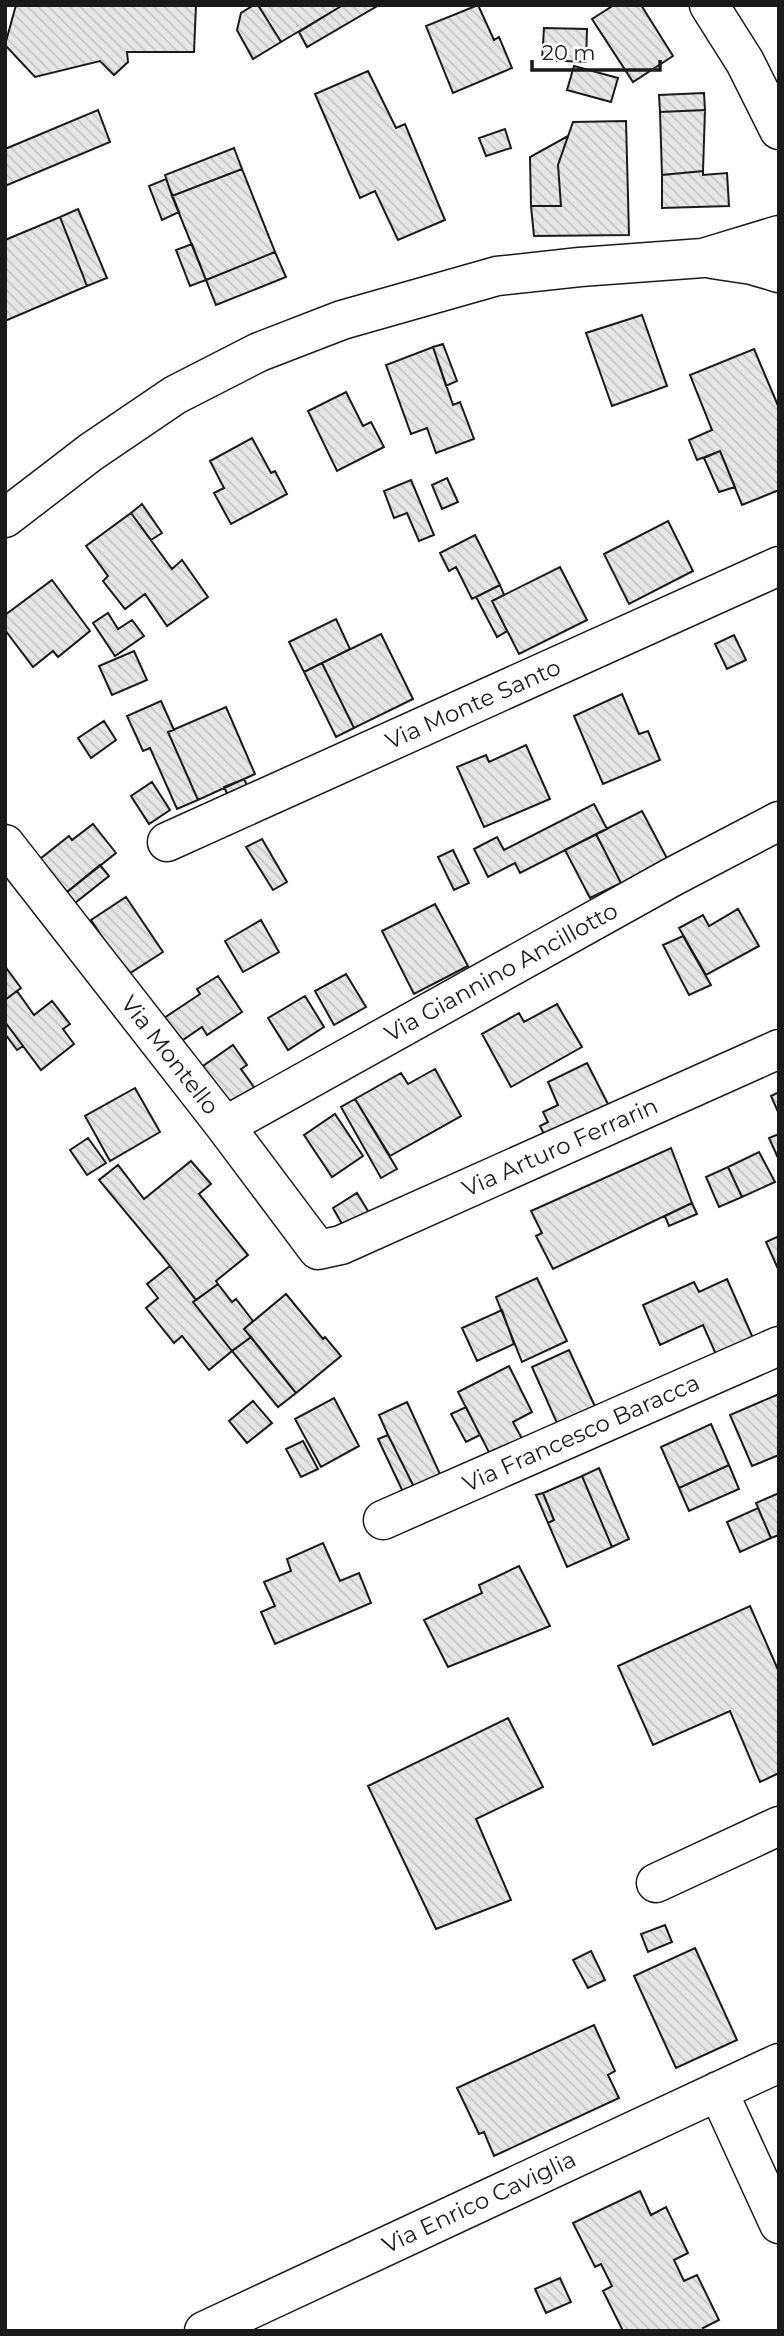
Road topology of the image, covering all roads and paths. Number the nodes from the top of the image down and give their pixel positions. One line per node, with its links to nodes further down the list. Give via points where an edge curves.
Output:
1 (709, 5): 2 (street, via 745,62)
2 (779, 130)
3 (779, 235): 4 (street)
4 (703, 258): 5 (street); 6 (street, via 497,276 342,320 258,352 175,395)
5 (779, 273)
6 (5, 517)
7 (779, 566): 9 (street, Via Monte Santo)
8 (779, 821): 12 (street, Via Giannino Ancillotto)
9 (167, 842)
10 (5, 844): 12 (street, Via Montello)
11 (779, 1049): 13 (street, Via Arturo Ferrarin)
12 (225, 1126): 13 (street, Via Montello, via 318,1250)
13 (341, 1245)
14 (779, 1346): 15 (street, Via Francesco Baracca)
15 (383, 1520)
16 (779, 1826): 17 (street)
17 (656, 1883)
18 (779, 2063): 19 (street, Via Enrico Caviglia)
19 (718, 2091): 20 (street); 21 (street, Via Enrico Caviglia)
20 (779, 2224)
21 (242, 2322): 22 (street, Via Enrico Caviglia)
22 (204, 2331)

